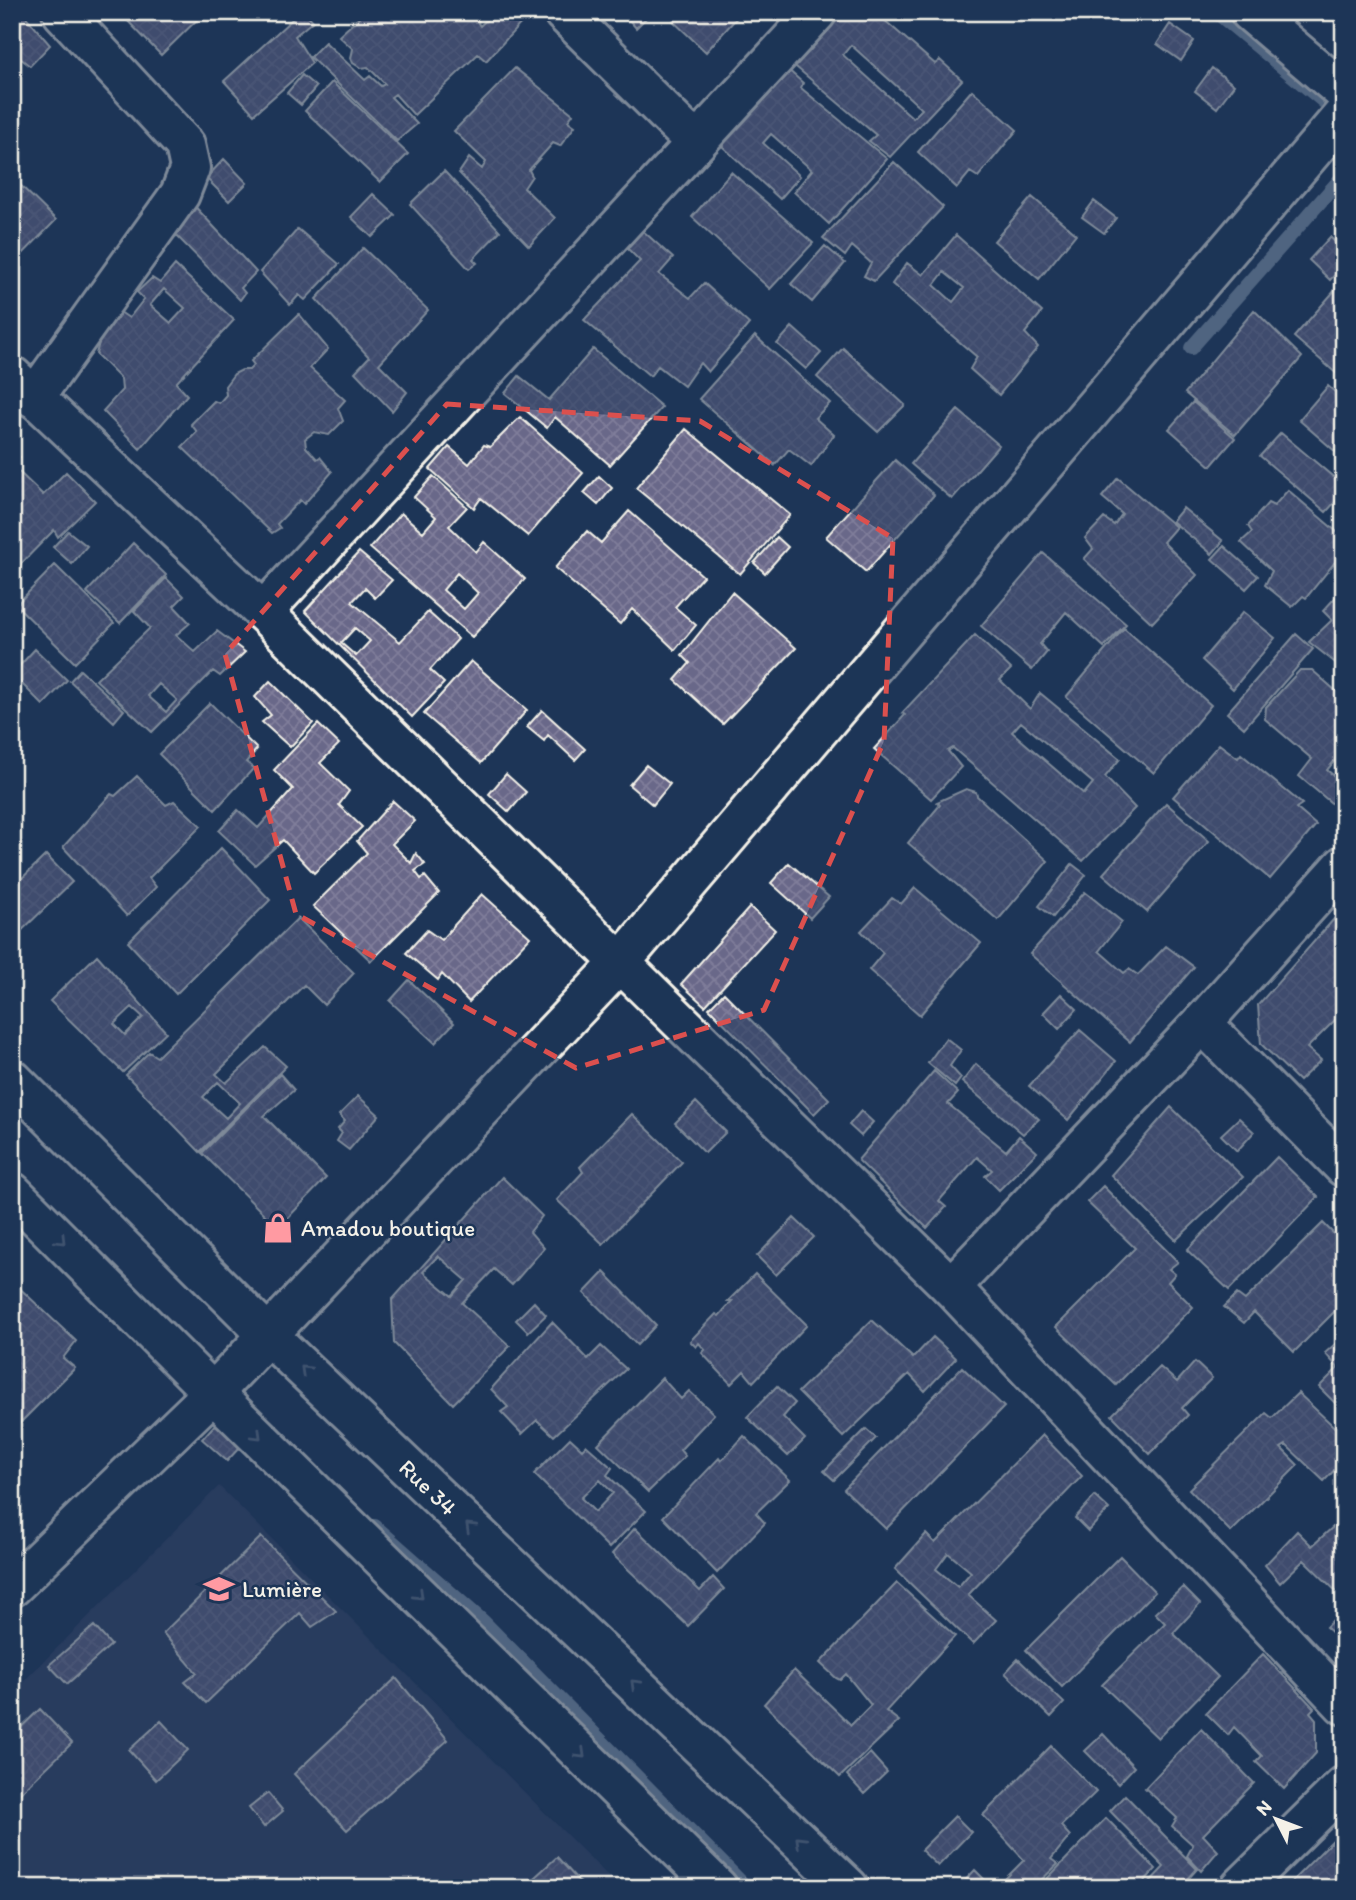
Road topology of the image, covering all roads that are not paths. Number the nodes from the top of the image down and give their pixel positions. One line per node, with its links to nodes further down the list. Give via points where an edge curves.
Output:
1 (62, 12): 8 (street, via 186,145 190,168 180,194)
2 (563, 12): 7 (street)
3 (817, 12): 7 (street)
4 (1250, 12): 5 (street)
5 (1344, 92)
6 (1344, 114): 11 (street)
7 (696, 143): 9 (street)
8 (23, 387): 9 (street)
9 (263, 612): 11 (street)
10 (1344, 865): 12 (street)
11 (621, 962): 16 (street); 17 (street)
12 (1202, 1023): 14 (street); 16 (street)
13 (12, 1079): 17 (street, Rue 34)
14 (1344, 1167)
15 (12, 1192): 18 (street, one-way to 18)
16 (951, 1287): 20 (street)
17 (268, 1335): 18 (street); 23 (street, Rue 34, one-way to 17)
18 (213, 1393): 19 (street); 22 (street, one-way to 22)
19 (12, 1587)
20 (1344, 1705)
21 (1344, 1786): 24 (street)
22 (718, 1888)
23 (849, 1888)
24 (1240, 1888)

